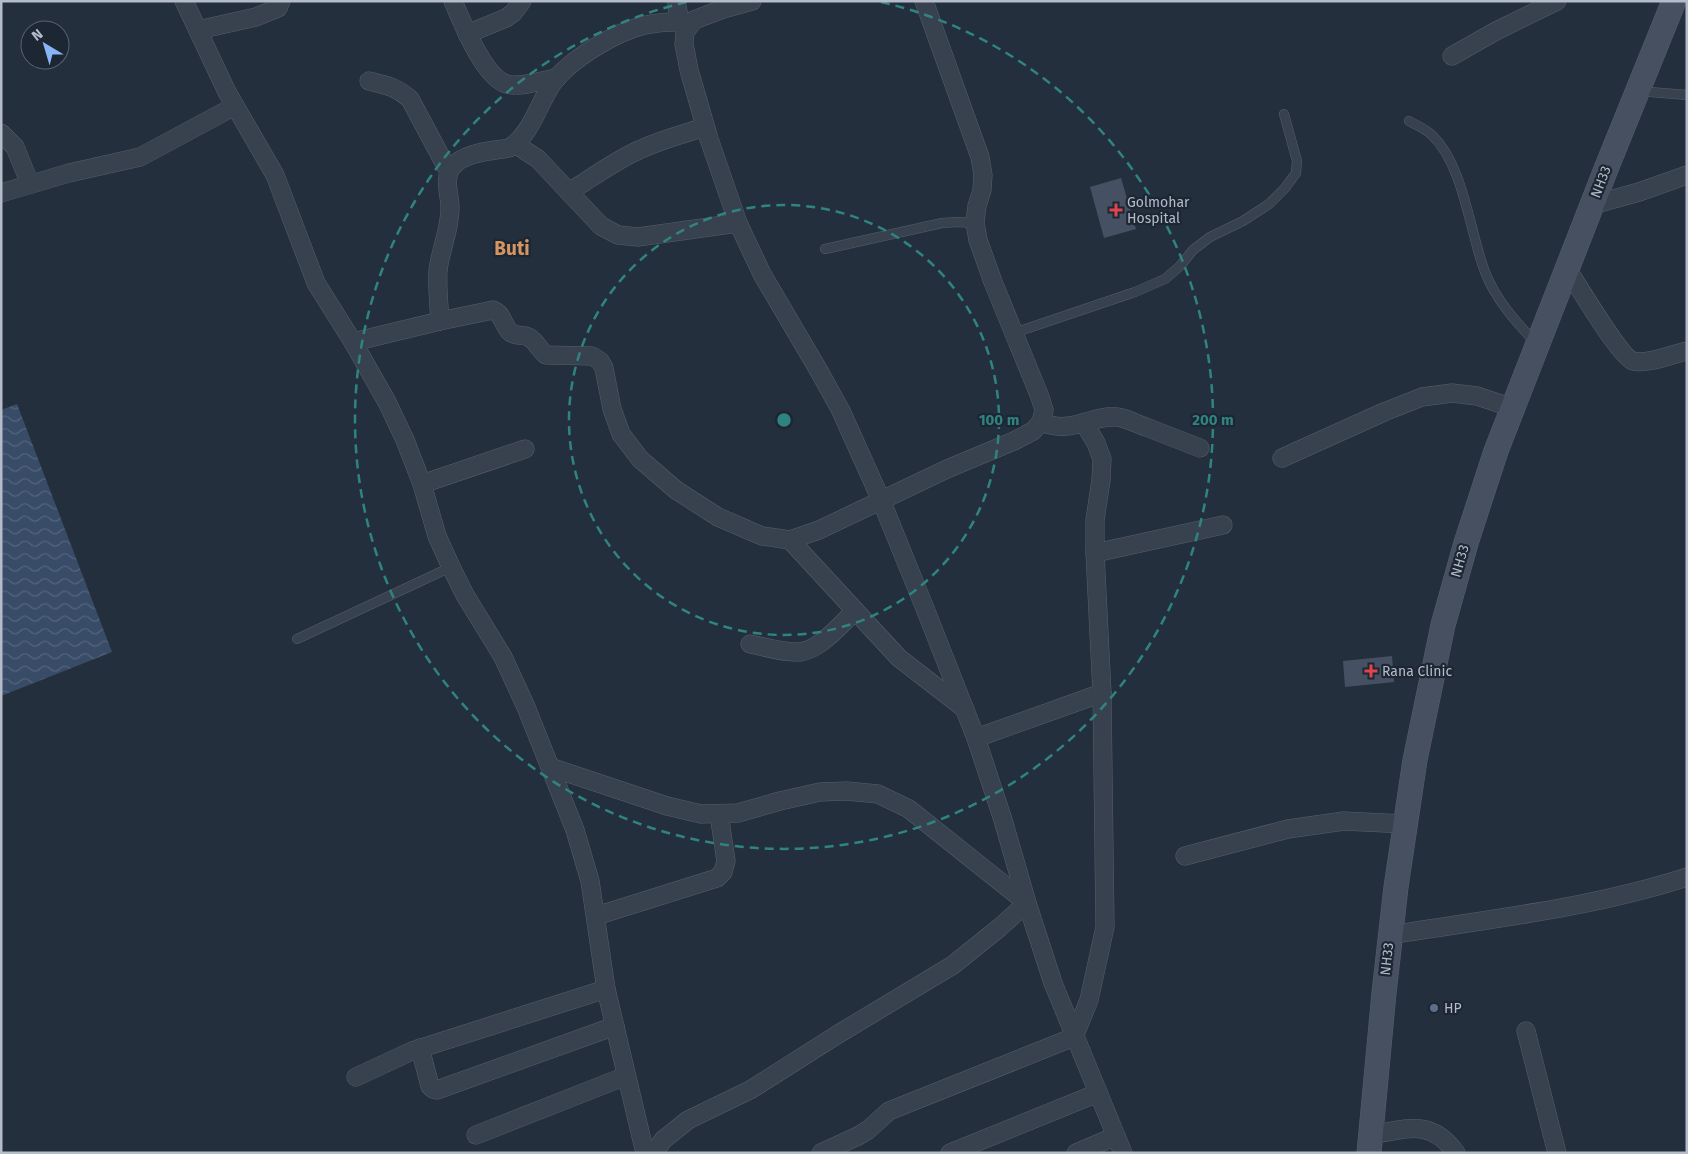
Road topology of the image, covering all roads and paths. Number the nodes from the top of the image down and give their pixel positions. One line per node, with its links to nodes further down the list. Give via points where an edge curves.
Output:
1 (184, 1): 11 (street)
2 (281, 1): 11 (street, via 278,8 256,17)
3 (452, 1): 12 (street)
4 (522, 1): 12 (street, via 506,18)
5 (676, 1): 10 (street)
6 (752, 1): 10 (street)
7 (924, 1): 30 (street, via 980,157 982,190)
8 (1557, 1): 13 (street)
9 (1674, 1): 16 (main road, NH33)
10 (685, 22): 14 (street, via 644,25 612,38 572,62); 21 (street, via 684,44)
11 (198, 30): 18 (street)
12 (467, 34): 14 (street, via 476,52 501,82 518,85)
13 (1452, 56)
14 (557, 78): 23 (street, via 524,136)
15 (369, 80): 24 (street, via 401,91 410,99)
16 (1638, 91): 17 (lane); 29 (main road, NH33)
17 (1687, 95)
18 (235, 106): 26 (street, via 140,157); 36 (street, via 275,175 316,283)
19 (1284, 114): 35 (lane, via 1297,161 1296,173 1269,204 1210,237 1165,279)
20 (1409, 121): 37 (lane, via 1430,134 1444,148 1456,174 1485,272 1497,297)
21 (705, 127): 27 (street, via 638,150); 31 (street)
22 (1, 133): 26 (street, via 15,147)
23 (515, 144): 24 (street, via 468,156 458,161); 27 (street, via 538,159)
24 (449, 172): 34 (street, via 449,224 438,271)
25 (1687, 175): 29 (street)
26 (30, 184): 28 (street)
27 (569, 192): 31 (street, via 601,226 618,235 638,237)
28 (1, 193)
29 (1592, 205): 33 (main road, NH33)
30 (975, 223): 32 (lane, via 942,223); 35 (street, via 978,240)
31 (738, 224): 46 (street, via 762,274 841,411)
32 (825, 249)
33 (1568, 269): 37 (main road, NH33); 38 (street, via 1623,353 1631,360 1639,362)
34 (440, 321): 36 (street); 48 (street, via 493,310 502,316 510,333 533,339 546,355 592,356 600,361 622,434 640,459 676,490 718,517 762,536)
35 (1014, 334): 40 (street, via 1044,410)
36 (353, 342): 45 (street, via 387,402)
37 (1538, 345): 39 (main road, NH33)
38 (1687, 351)
39 (1512, 408): 44 (street, via 1477,396 1452,393 1422,397); 59 (main road, NH33, via 1481,494 1443,625)
40 (1041, 422): 41 (street, via 1062,427); 46 (street, via 1033,431 1014,441)
41 (1084, 423): 42 (street, via 1118,417); 49 (street, via 1102,459)
42 (1200, 448)
43 (525, 449): 45 (street)
44 (1282, 458)
45 (422, 484): 50 (street, via 437,536)
46 (881, 500): 48 (street, via 819,530); 55 (street)
47 (1223, 524): 49 (street)
48 (790, 540): 51 (street)
49 (1095, 553): 54 (street)
50 (451, 567): 52 (lane); 57 (street, via 502,658)
51 (855, 611): 53 (street, via 833,633 802,652); 55 (street, via 899,658)
52 (297, 639)
53 (750, 644)
54 (1102, 693): 56 (street); 68 (street, via 1106,926 1089,1000)
55 (965, 710): 56 (street)
56 (976, 738): 62 (street)
57 (550, 767): 58 (street, via 667,806 701,814); 63 (street, via 575,830)
58 (719, 814): 62 (street, via 738,813 820,792 878,794 909,809); 63 (street, via 726,861 724,872 717,878)
59 (1405, 824): 60 (street, via 1344,820 1288,829); 64 (main road, NH33)
60 (1185, 856)
61 (1687, 877): 64 (street, via 1632,894 1575,906)
62 (1027, 903): 68 (street); 78 (street, via 953,965 750,1090 688,1120 663,1140)
63 (596, 916): 65 (street)
64 (1390, 935): 75 (main road, NH33)
65 (606, 988): 66 (street); 69 (street)
66 (614, 1026): 69 (street, via 437,1090 430,1086); 70 (street)
67 (1526, 1031): 84 (street)
68 (1074, 1037): 72 (street); 76 (street, via 889,1111)
69 (420, 1048): 71 (street)
70 (626, 1076): 73 (street); 77 (street)
71 (356, 1077)
72 (1098, 1093): 74 (street); 80 (street)
73 (476, 1135)
74 (1116, 1136): 81 (street); 82 (street)
75 (1370, 1144): 83 (street, via 1408,1129 1423,1128 1436,1132)
76 (843, 1148): 79 (street)
77 (645, 1153)
78 (654, 1153)
79 (821, 1153)
80 (950, 1153)
81 (1076, 1153)
82 (1123, 1153)
83 (1456, 1153)
84 (1557, 1153)

